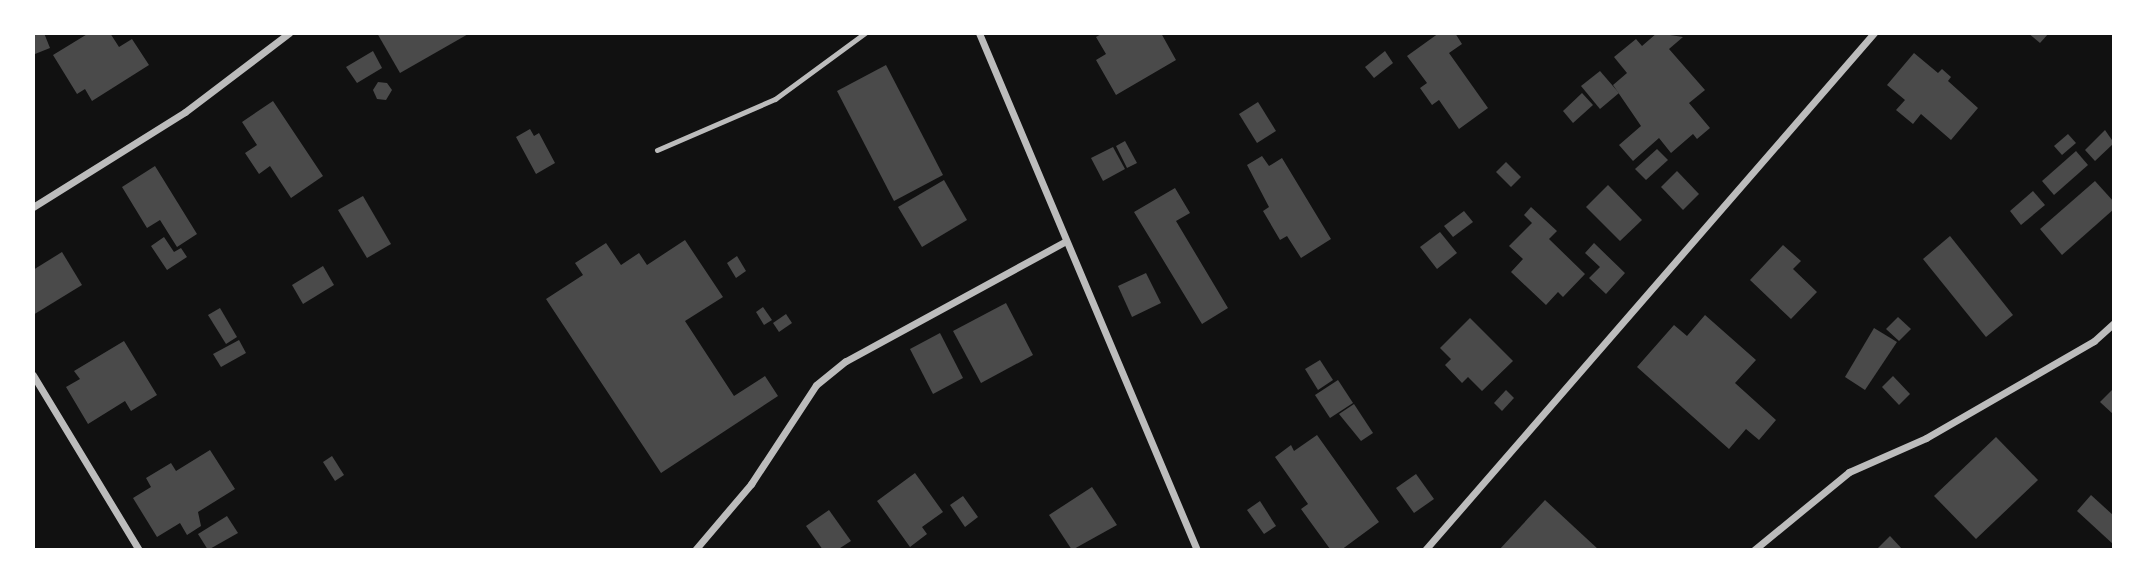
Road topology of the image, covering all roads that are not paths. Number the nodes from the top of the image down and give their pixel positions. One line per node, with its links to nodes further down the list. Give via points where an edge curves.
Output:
1 (289, 33): 6 (street, via 185,112)
2 (865, 33): 5 (lane, via 758,108)
3 (979, 33): 7 (street)
4 (1874, 33): 13 (street)
5 (657, 150)
6 (33, 207)
7 (1064, 242): 11 (street, via 846,361 816,385 751,484); 12 (street)
8 (2114, 324): 14 (street, via 2094,341 1926,438 1849,472)
9 (33, 375): 10 (street)
10 (139, 550)
11 (695, 550)
12 (1197, 550)
13 (1425, 550)
14 (1754, 550)

